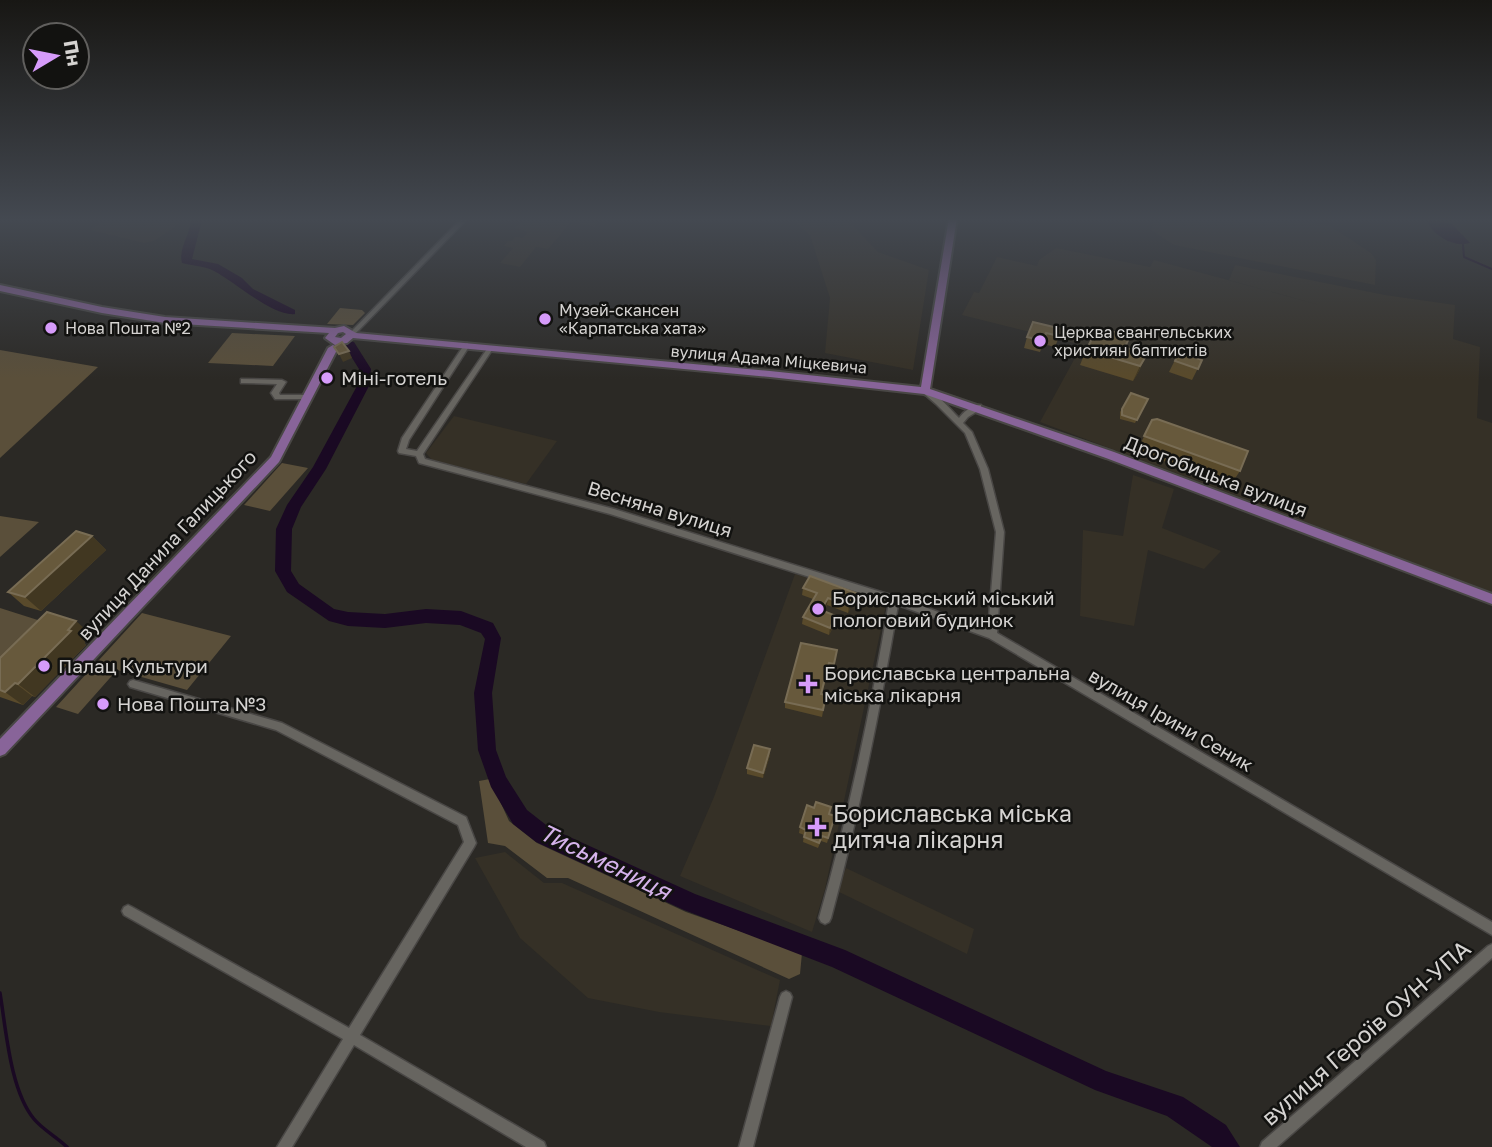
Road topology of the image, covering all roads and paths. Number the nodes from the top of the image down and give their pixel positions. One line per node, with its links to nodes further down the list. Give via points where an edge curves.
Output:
1 (412, 272): 4 (street)
2 (944, 272): 9 (main road)
3 (0, 288): 5 (main road, via 165,320 302,330)
4 (351, 335): 5 (main road); 5 (main road, вулиця Адама Міцкевича); 6 (main road, вулиця Адама Міцкевича)
5 (333, 340): 10 (main road, вулиця Данила Галицького)
6 (467, 345): 7 (main road, вулиця Адама Міцкевича); 13 (street, via 405,440 402,451)
7 (491, 347): 9 (main road, вулиця Адама Міцкевича); 13 (street)
8 (244, 381): 10 (street, via 282,382 275,393 278,397)
9 (925, 391): 11 (main road, Дрогобицька вулиця); 12 (street)
10 (308, 397): 18 (main road, вулиця Данила Галицького, via 281,451 260,477)
11 (978, 407): 12 (street); 14 (main road, Дрогобицька вулиця)
12 (960, 422): 16 (street, via 976,444 1000,532)
13 (419, 454): 15 (street, Весняна вулиця, via 422,461 611,511)
14 (1492, 598)
15 (894, 600): 16 (street, Весняна вулиця); 20 (street, via 843,854)
16 (992, 635): 21 (street, вулиця Ірини Сеник)
17 (133, 684): 24 (street, via 278,726 462,821 470,844)
18 (0, 749)
19 (128, 911): 24 (street)
20 (825, 918)
21 (1492, 929)
22 (1492, 950): 28 (street, вулиця Героїв ОУН-УПА)
23 (786, 997): 27 (street)
24 (352, 1037): 25 (street); 26 (street)
25 (285, 1147)
26 (539, 1147)
27 (747, 1147)
28 (1267, 1147)

